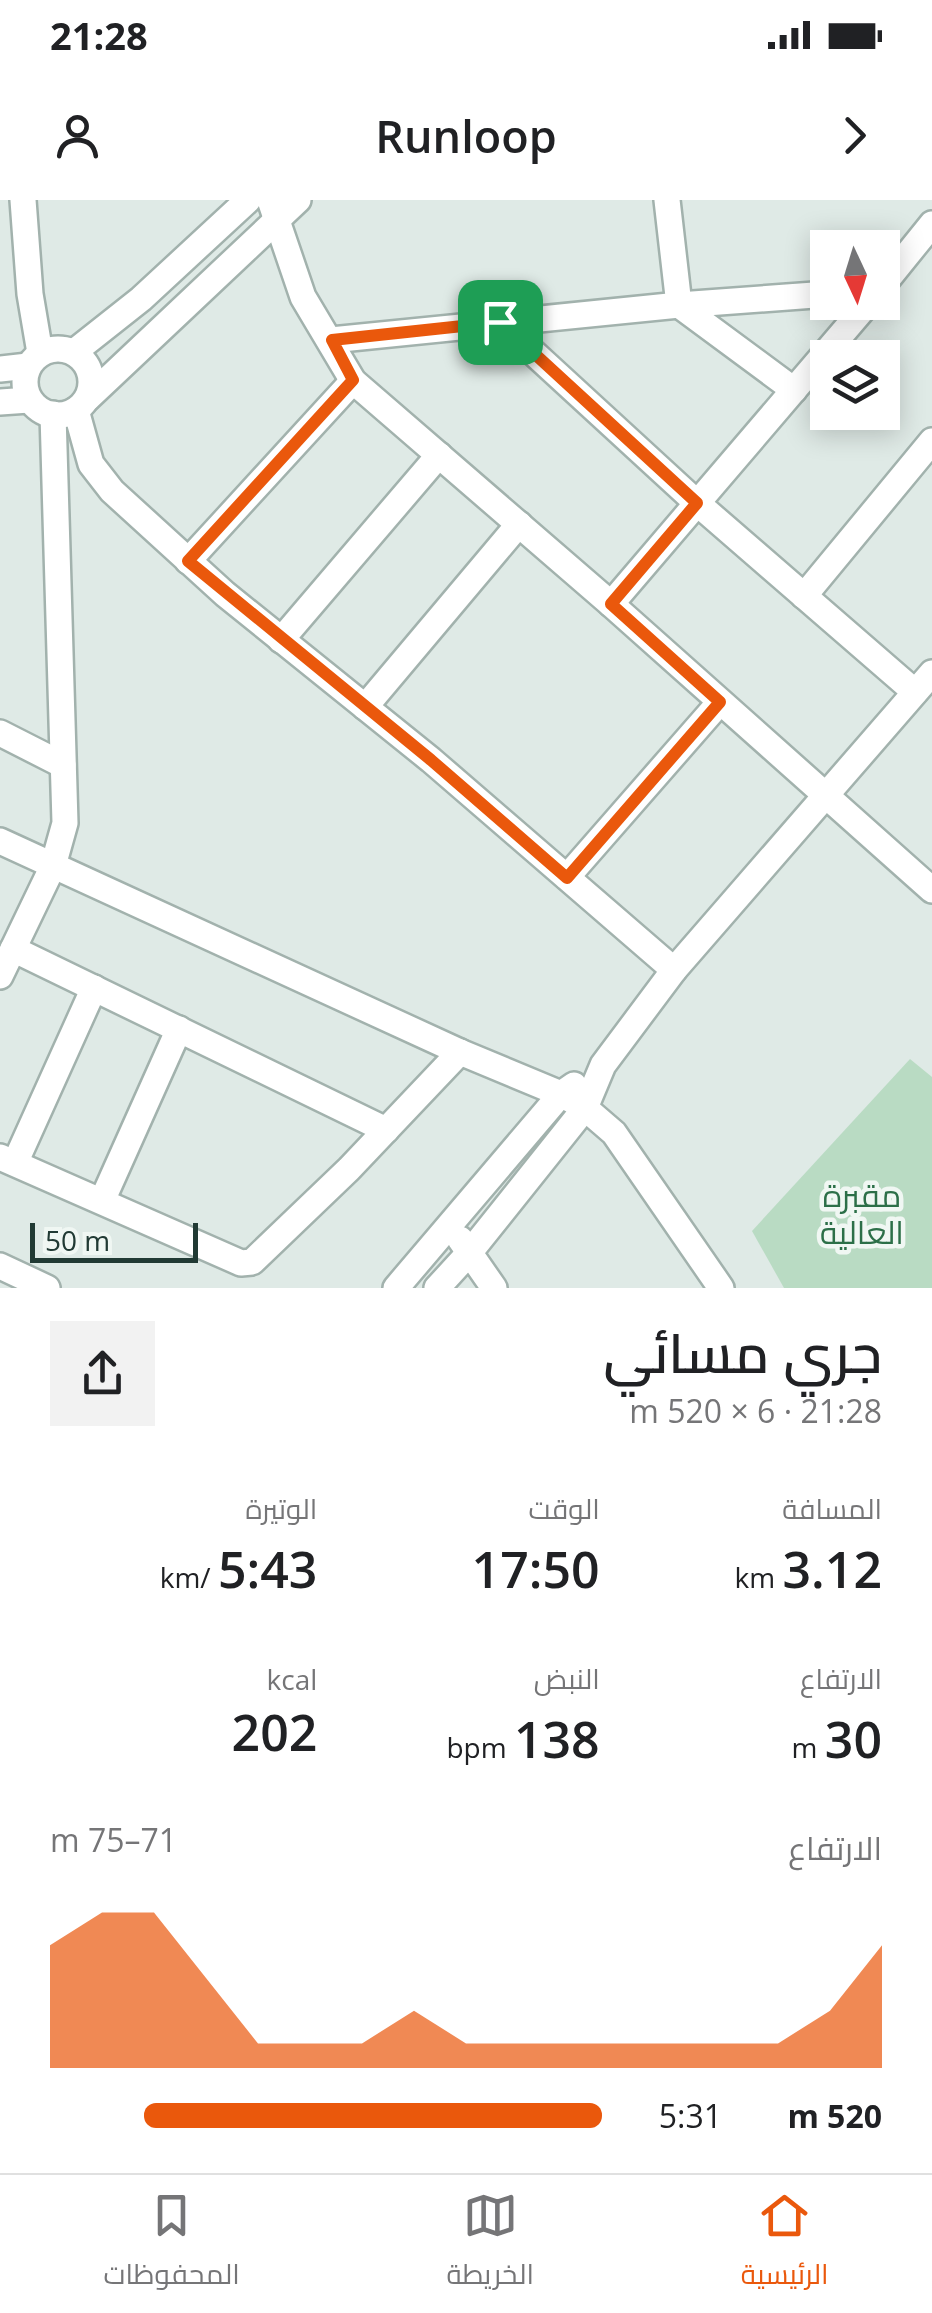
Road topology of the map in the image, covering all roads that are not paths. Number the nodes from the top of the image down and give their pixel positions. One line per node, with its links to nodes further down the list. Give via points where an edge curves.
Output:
1 (23, 200): 14 (street)
2 (248, 200): 13 (street)
3 (298, 200): 5 (street)
4 (667, 200): 9 (street)
5 (274, 211): 12 (street, via 299,287); 20 (street)
6 (932, 224): 7 (street)
7 (900, 264)
8 (810, 295): 9 (street)
9 (678, 305): 11 (street); 17 (street)
10 (853, 320): 17 (street)
11 (500, 322): 12 (street); 23 (street)
12 (332, 340): 16 (street)
13 (74, 352): 14 (street, via 56,348); 20 (street, via 92,381)
14 (34, 360): 15 (street); 18 (street, via 24,383)
15 (0, 369)
16 (353, 380): 22 (street); 25 (street)
17 (794, 390): 23 (street)
18 (29, 400): 19 (street); 20 (street, via 42,412)
19 (0, 402)
20 (72, 408): 25 (street, via 91,464); 33 (street)
21 (932, 440): 26 (street)
22 (438, 455): 24 (street); 28 (street)
23 (697, 503): 26 (street); 27 (street)
24 (518, 524): 27 (street); 31 (street)
25 (188, 561): 28 (street)
26 (804, 596): 29 (street)
27 (611, 604): 30 (street)
28 (281, 640): 31 (street)
29 (923, 682): 34 (street)
30 (720, 702): 34 (street); 37 (street)
31 (365, 707): 37 (street)
32 (0, 733): 33 (street)
33 (63, 765): 36 (street, via 65,823)
34 (824, 796): 38 (street); 40 (street)
35 (0, 842): 36 (street)
36 (53, 866): 39 (street); 43 (street)
37 (567, 878): 40 (street)
38 (932, 889)
39 (5, 960): 41 (street)
40 (674, 970): 44 (street)
41 (94, 988): 42 (street); 48 (street)
42 (179, 1029): 47 (street); 49 (street)
43 (460, 1052): 45 (street); 47 (street)
44 (603, 1064): 45 (street); 46 (street)
45 (561, 1094): 46 (street); 50 (street)
46 (585, 1108): 52 (street); 58 (street, via 614,1132)
47 (386, 1130): 49 (street, via 252,1262)
48 (7, 1160): 49 (street)
49 (102, 1201)
50 (450, 1226): 51 (street); 52 (street)
51 (427, 1252): 54 (street); 56 (street)
52 (470, 1252): 54 (street); 57 (street)
53 (0, 1266): 55 (street)
54 (445, 1285)
55 (47, 1288)
56 (396, 1288)
57 (494, 1288)
58 (720, 1288)

